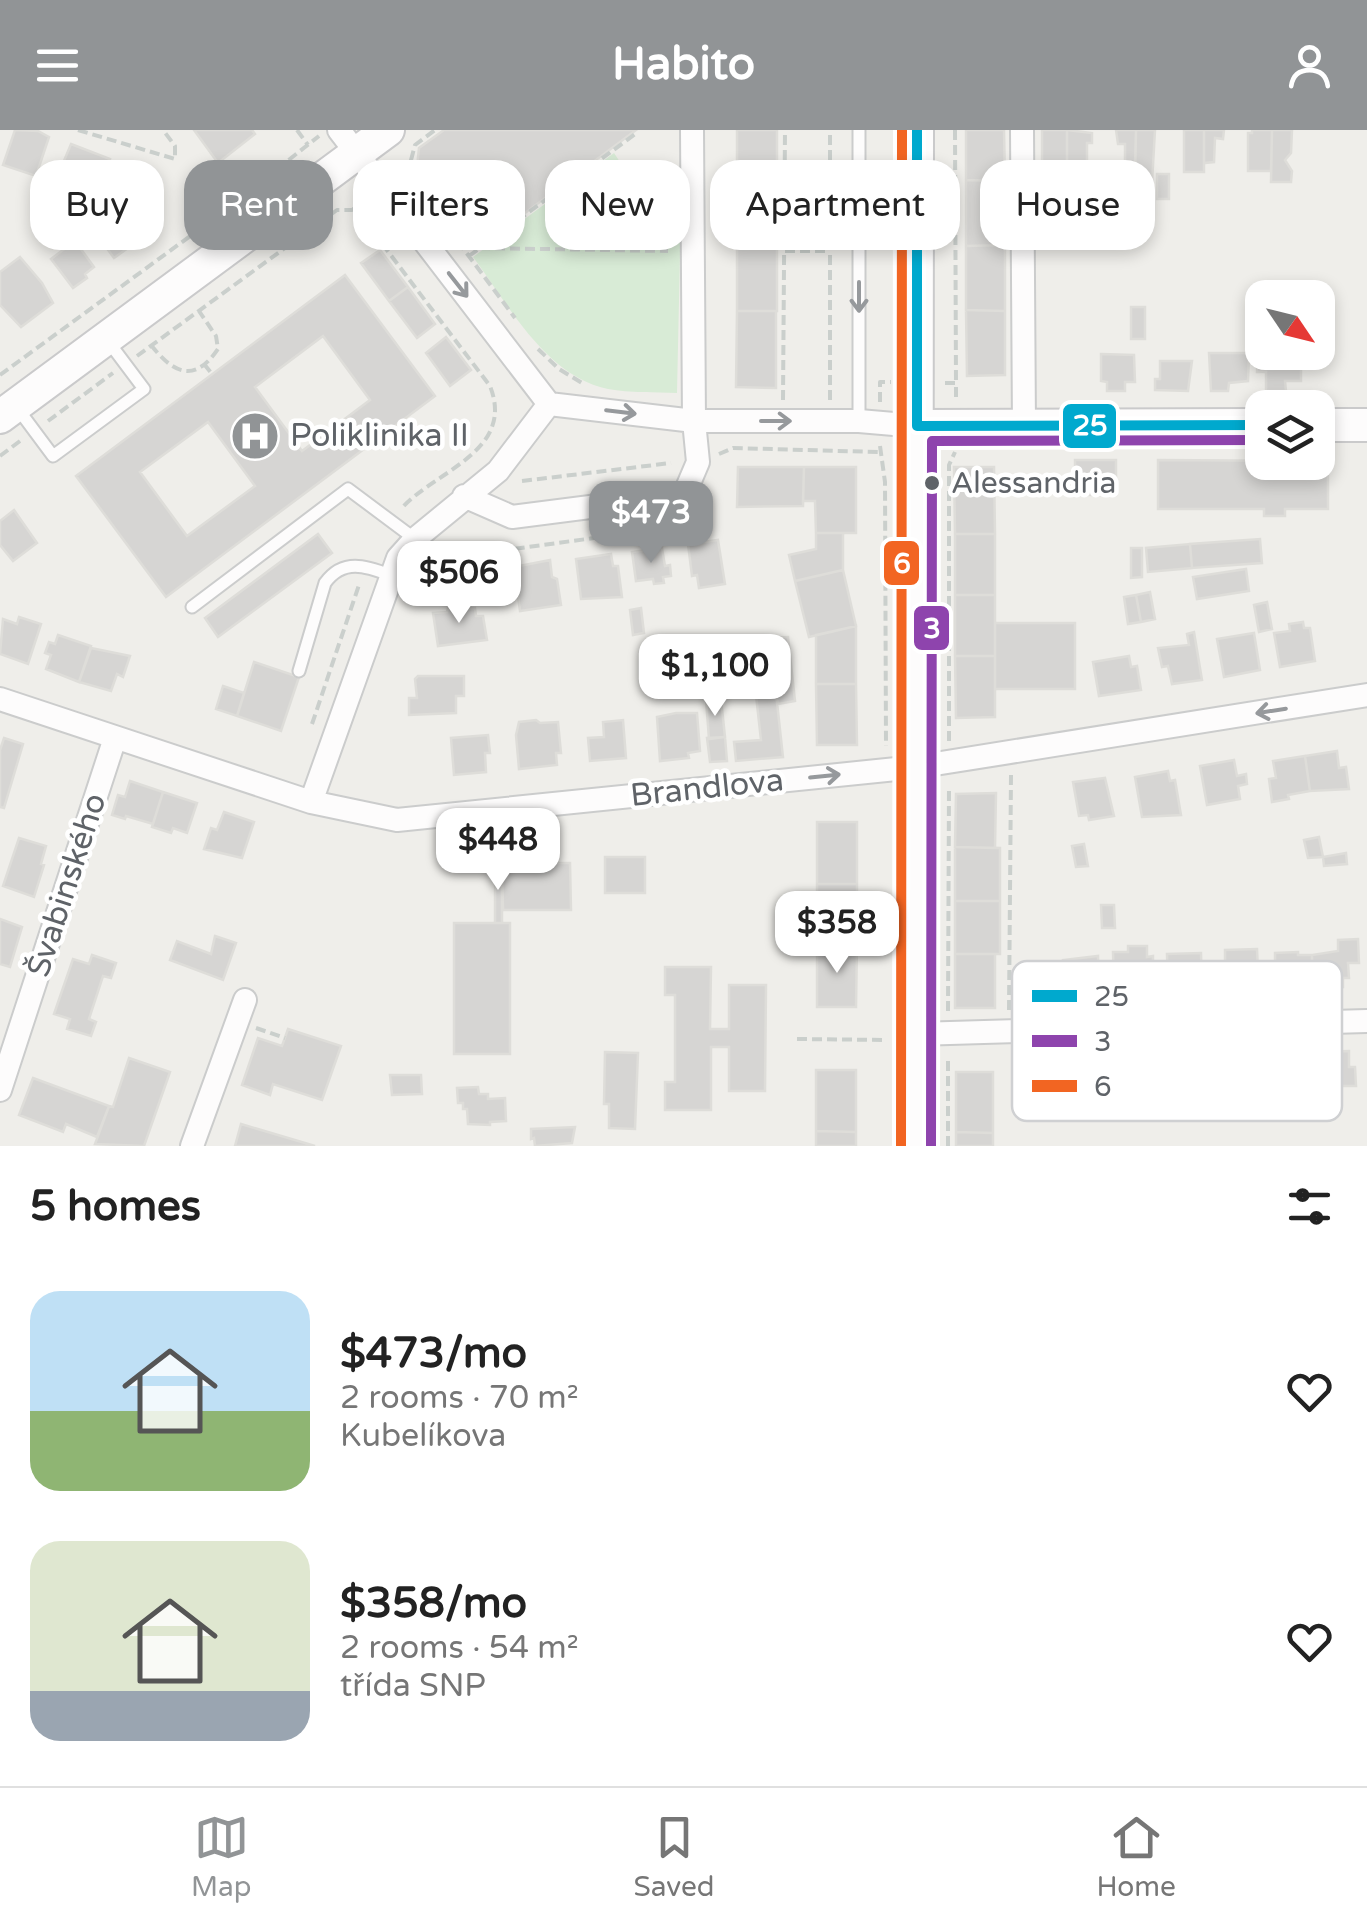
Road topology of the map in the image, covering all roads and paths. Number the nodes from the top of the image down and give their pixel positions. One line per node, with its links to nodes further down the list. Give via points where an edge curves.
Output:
1 (78, 130): 2 (path, via 175,159 175,146)
2 (162, 130)
3 (297, 130): 16 (path)
4 (327, 130): 16 (path)
5 (388, 130): 15 (street)
6 (434, 130): 17 (path, via 414,145)
7 (692, 130): 28 (street)
8 (785, 130): 18 (path)
9 (830, 130): 19 (path)
10 (859, 130): 48 (lane, one-way to 48)
11 (917, 130): 50 (street)
12 (955, 130): 40 (path)
13 (1022, 130): 51 (street)
14 (638, 132): 21 (path)
15 (348, 141): 35 (street)
16 (308, 145): 38 (path)
17 (411, 160)
18 (785, 160)
19 (830, 160)
20 (353, 208): 31 (path, via 337,210)
21 (525, 215)
22 (525, 249): 28 (path)
23 (387, 250): 59 (path, via 495,398 491,431 480,448)
24 (431, 250): 43 (street, one-way to 43)
25 (465, 250): 30 (path)
26 (477, 250): 30 (path)
27 (784, 250): 29 (path); 46 (path)
28 (693, 251): 45 (street)
29 (830, 251): 47 (path)
30 (469, 256): 32 (path)
31 (199, 311): 33 (path); 36 (path, via 218,349)
32 (514, 318)
33 (152, 345): 35 (path); 36 (path, via 176,370)
34 (537, 348): 41 (path)
35 (116, 351): 44 (street); 44 (path); 44 (lane, via 144,388 53,456)
36 (204, 364): 37 (path)
37 (212, 374)
38 (0, 375)
39 (942, 383): 40 (path)
40 (956, 383): 42 (path)
41 (584, 384)
42 (956, 402)
43 (549, 404): 45 (street, one-way to 45); 57 (street, via 498,471)
44 (17, 418): 56 (path)
45 (694, 421): 46 (street, one-way to 46); 57 (street, via 698,462 684,494 512,517)
46 (783, 421): 47 (street)
47 (830, 421): 48 (street)
48 (858, 421): 50 (street)
49 (1367, 425): 53 (street)
50 (917, 426): 51 (street); 70 (street)
51 (1024, 426): 52 (street)
52 (1245, 426)
53 (1335, 426)
54 (956, 449): 70 (path, via 949,465)
55 (880, 452): 69 (path)
56 (0, 456)
57 (464, 496): 60 (street)
58 (696, 502): 62 (path, via 698,524 447,558)
59 (392, 522): 60 (lane); 63 (lane, via 348,489)
60 (415, 538): 62 (street, via 398,558)
61 (365, 566): 62 (lane); 64 (lane, via 351,565 325,583); 67 (path)
62 (399, 582): 72 (street)
63 (192, 607)
64 (299, 671)
65 (1367, 695): 70 (street, Brandlova, one-way to 70)
66 (0, 699): 68 (street, Brandlova)
67 (308, 736)
68 (115, 738): 72 (street, Brandlova); 81 (street, Švabinského)
69 (886, 753)
70 (932, 764): 72 (street, Brandlova, one-way to 70, via 397,820); 78 (street); 78 (path)
71 (1011, 774): 74 (path)
72 (311, 802)
73 (241, 1011): 79 (path); 82 (street)
74 (1009, 1015)
75 (1367, 1022): 76 (street)
76 (1342, 1023)
77 (1012, 1033): 78 (street)
78 (918, 1036): 80 (path); 83 (street); 84 (path)
79 (285, 1038)
80 (797, 1039)
81 (0, 1090)
82 (192, 1146)
83 (916, 1146)
84 (948, 1146)

